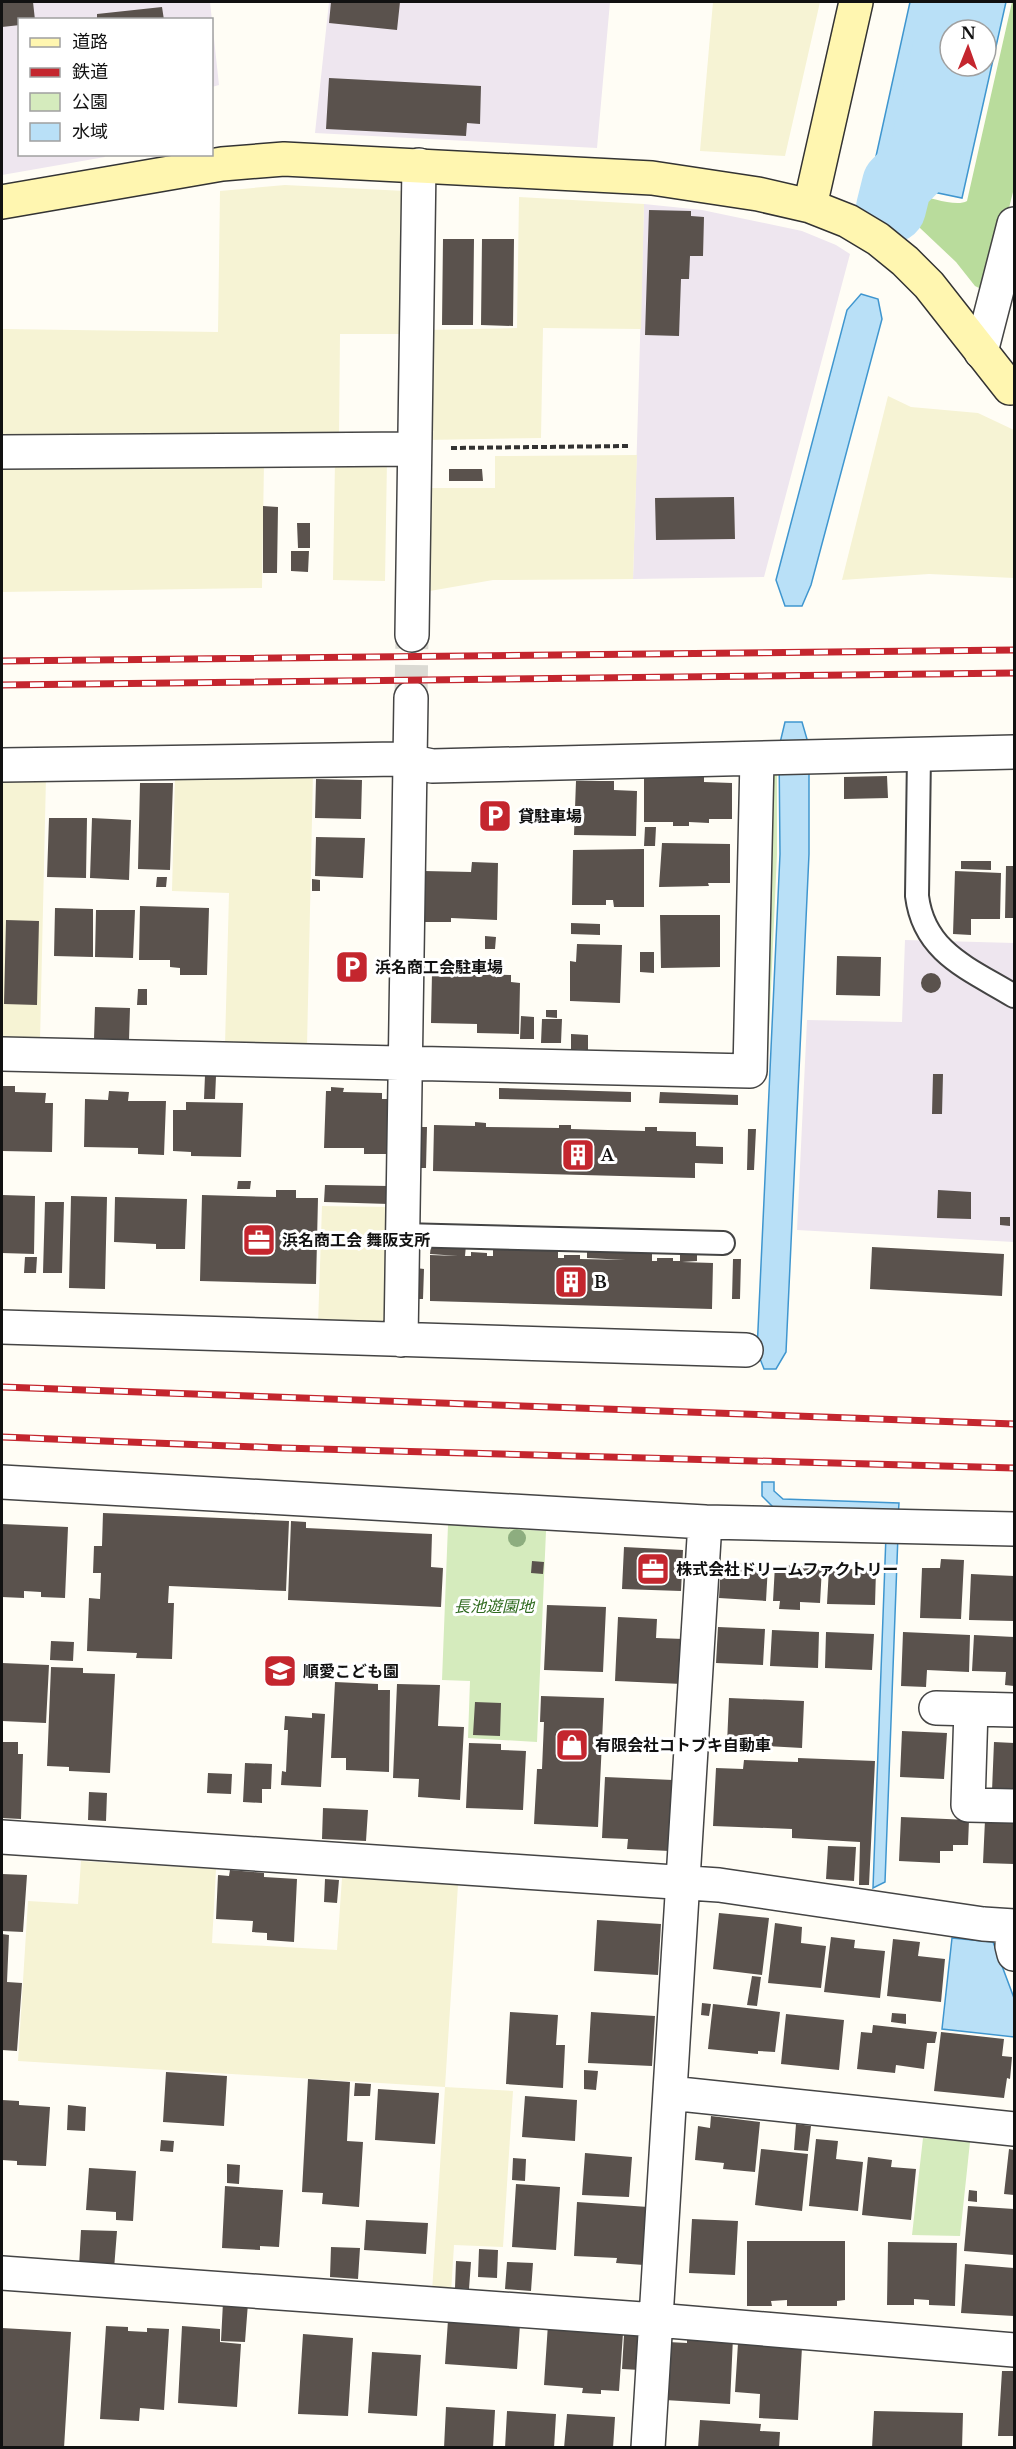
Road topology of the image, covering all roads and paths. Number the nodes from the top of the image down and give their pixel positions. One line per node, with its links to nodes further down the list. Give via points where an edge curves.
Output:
1 (856, 2): 4 (street)
2 (419, 165): 3 (street, via 253,160); 4 (street, via 652,178 705,184); 9 (street)
3 (2, 202)
4 (810, 206): 6 (street, via 848,221 905,261 929,285)
5 (1014, 224): 6 (street)
6 (981, 352): 7 (street)
7 (1012, 390)
8 (629, 446): 9 (path)
9 (414, 448): 10 (street); 11 (street)
10 (2, 453)
11 (412, 635)
12 (411, 698): 16 (street)
13 (1014, 752): 14 (street)
14 (919, 755): 15 (street); 18 (lane, via 919,914 936,944)
15 (767, 759): 16 (street, via 432,766); 20 (street, via 750,1071)
16 (410, 761): 17 (street); 20 (street)
17 (2, 765)
18 (1014, 996)
19 (2, 1054): 20 (street)
20 (405, 1063): 21 (street)
21 (402, 1235): 22 (lane); 24 (street)
22 (723, 1243)
23 (2, 1327): 24 (street)
24 (401, 1340): 25 (street)
25 (746, 1350)
26 (2, 1482): 27 (street)
27 (705, 1522): 28 (street); 34 (street)
28 (1014, 1529)
29 (936, 1708): 30 (street)
30 (971, 1709): 31 (street); 32 (street, via 968,1805)
31 (1013, 1710)
32 (1014, 1806)
33 (2, 1837): 34 (street)
34 (683, 1883): 35 (street, via 983,1924); 36 (street)
35 (1014, 1935)
36 (670, 2093): 37 (street); 39 (street)
37 (1014, 2130)
38 (2, 2273): 39 (street)
39 (656, 2320): 40 (street); 41 (street)
40 (1014, 2350)
41 (648, 2448)

